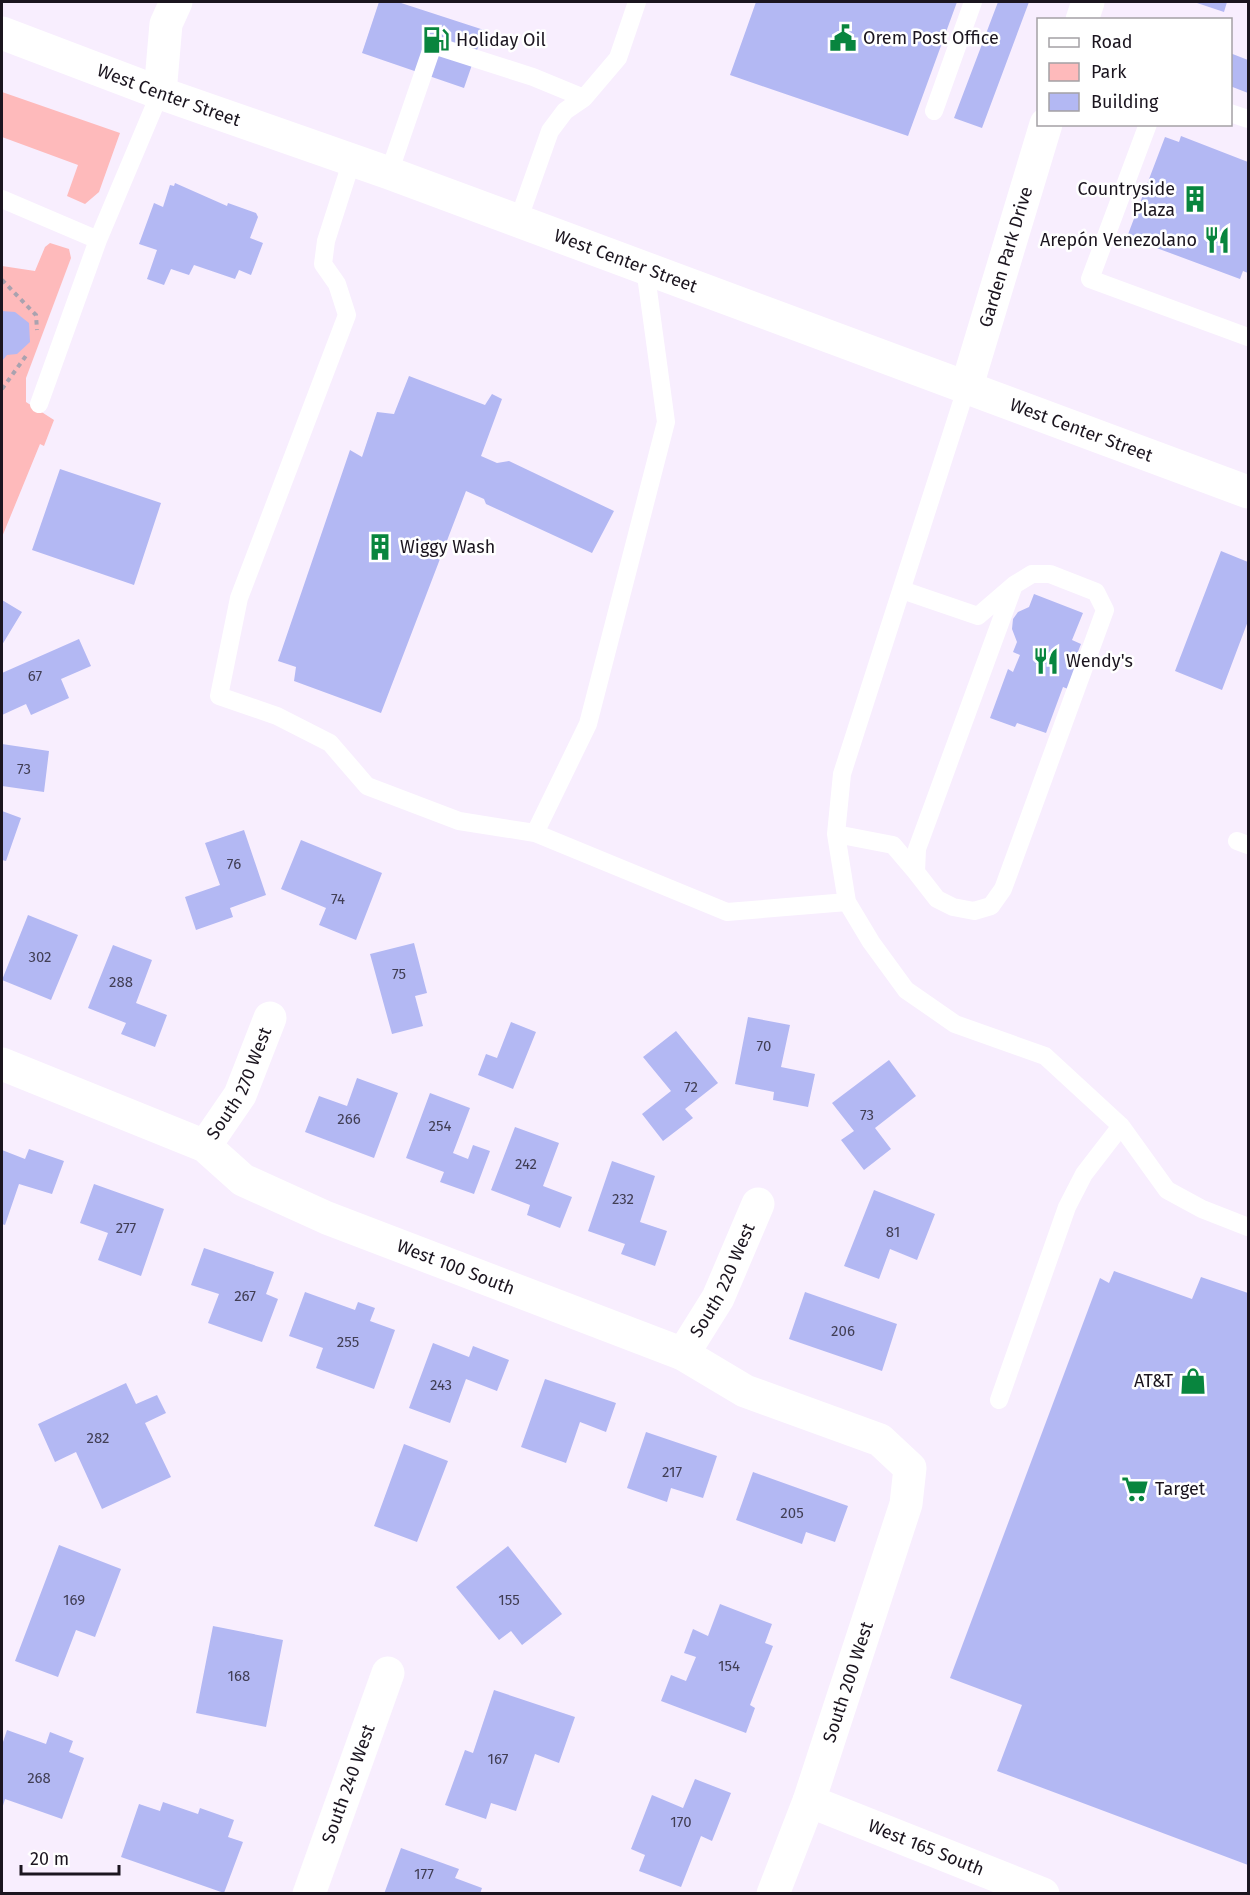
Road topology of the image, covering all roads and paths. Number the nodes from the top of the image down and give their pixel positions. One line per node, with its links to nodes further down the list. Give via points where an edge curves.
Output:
1 (176, 2): 7 (street, via 166,24)
2 (637, 2): 8 (lane, via 618,58)
3 (973, 2): 9 (lane)
4 (1088, 2): 5 (street)
5 (1083, 18)
6 (2, 33): 7 (street, West Center Street)
7 (160, 93): 14 (street, West Center Street); 18 (lane)
8 (584, 98): 15 (lane, via 433,45); 17 (lane, via 565,111 550,131)
9 (934, 111)
10 (1232, 114): 11 (lane)
11 (1248, 119)
12 (1045, 126): 25 (street, Garden Park Drive)
13 (1147, 126): 21 (lane, via 1090,279)
14 (352, 160): 15 (street, West Center Street); 30 (lane, via 326,241 323,264 337,284 347,315 239,598 219,696 277,716 330,743 367,786 459,821)
15 (389, 173): 17 (street, West Center Street)
16 (2, 199): 18 (lane)
17 (518, 221): 19 (street, West Center Street)
18 (98, 240): 26 (lane)
19 (645, 268): 25 (street, West Center Street); 30 (lane, via 666,422 588,724)
20 (2, 280): 22 (path, via 36,315)
21 (1248, 337)
22 (34, 340)
23 (30, 351): 24 (path)
24 (2, 389)
25 (966, 389): 27 (street, West Center Street); 29 (lane)
26 (39, 404)
27 (1248, 492)
28 (1014, 585): 29 (lane, via 978,616); 32 (lane, via 917,849); 32 (lane, via 1032,574 1050,574 1096,592 1105,610 1003,889 991,906 974,911 953,907 937,899)
29 (902, 590): 31 (lane, via 842,774)
30 (536, 833): 33 (lane, via 727,912)
31 (836, 834): 32 (lane, via 893,845); 33 (lane)
32 (915, 872)
33 (848, 902): 36 (lane, via 906,990 955,1024 1045,1056)
34 (270, 1018): 37 (street, South 270 West, via 240,1095)
35 (2, 1064): 37 (street, West 100 South)
36 (1121, 1126): 39 (lane, via 1167,1190); 41 (lane, via 1084,1174 1066,1207)
37 (205, 1146): 40 (street, West 100 South, via 243,1180 327,1218)
38 (758, 1204): 40 (street, South 220 West, via 718,1298)
39 (1248, 1227)
40 (683, 1354): 42 (street, West 100 South, via 745,1391 880,1440)
41 (999, 1400)
42 (910, 1468): 44 (street, South 200 West, via 906,1504)
43 (388, 1673): 45 (street, South 240 West)
44 (809, 1802): 46 (street, South 200 West); 47 (street, West 165 South)
45 (309, 1893)
46 (773, 1893)
47 (1043, 1893)

